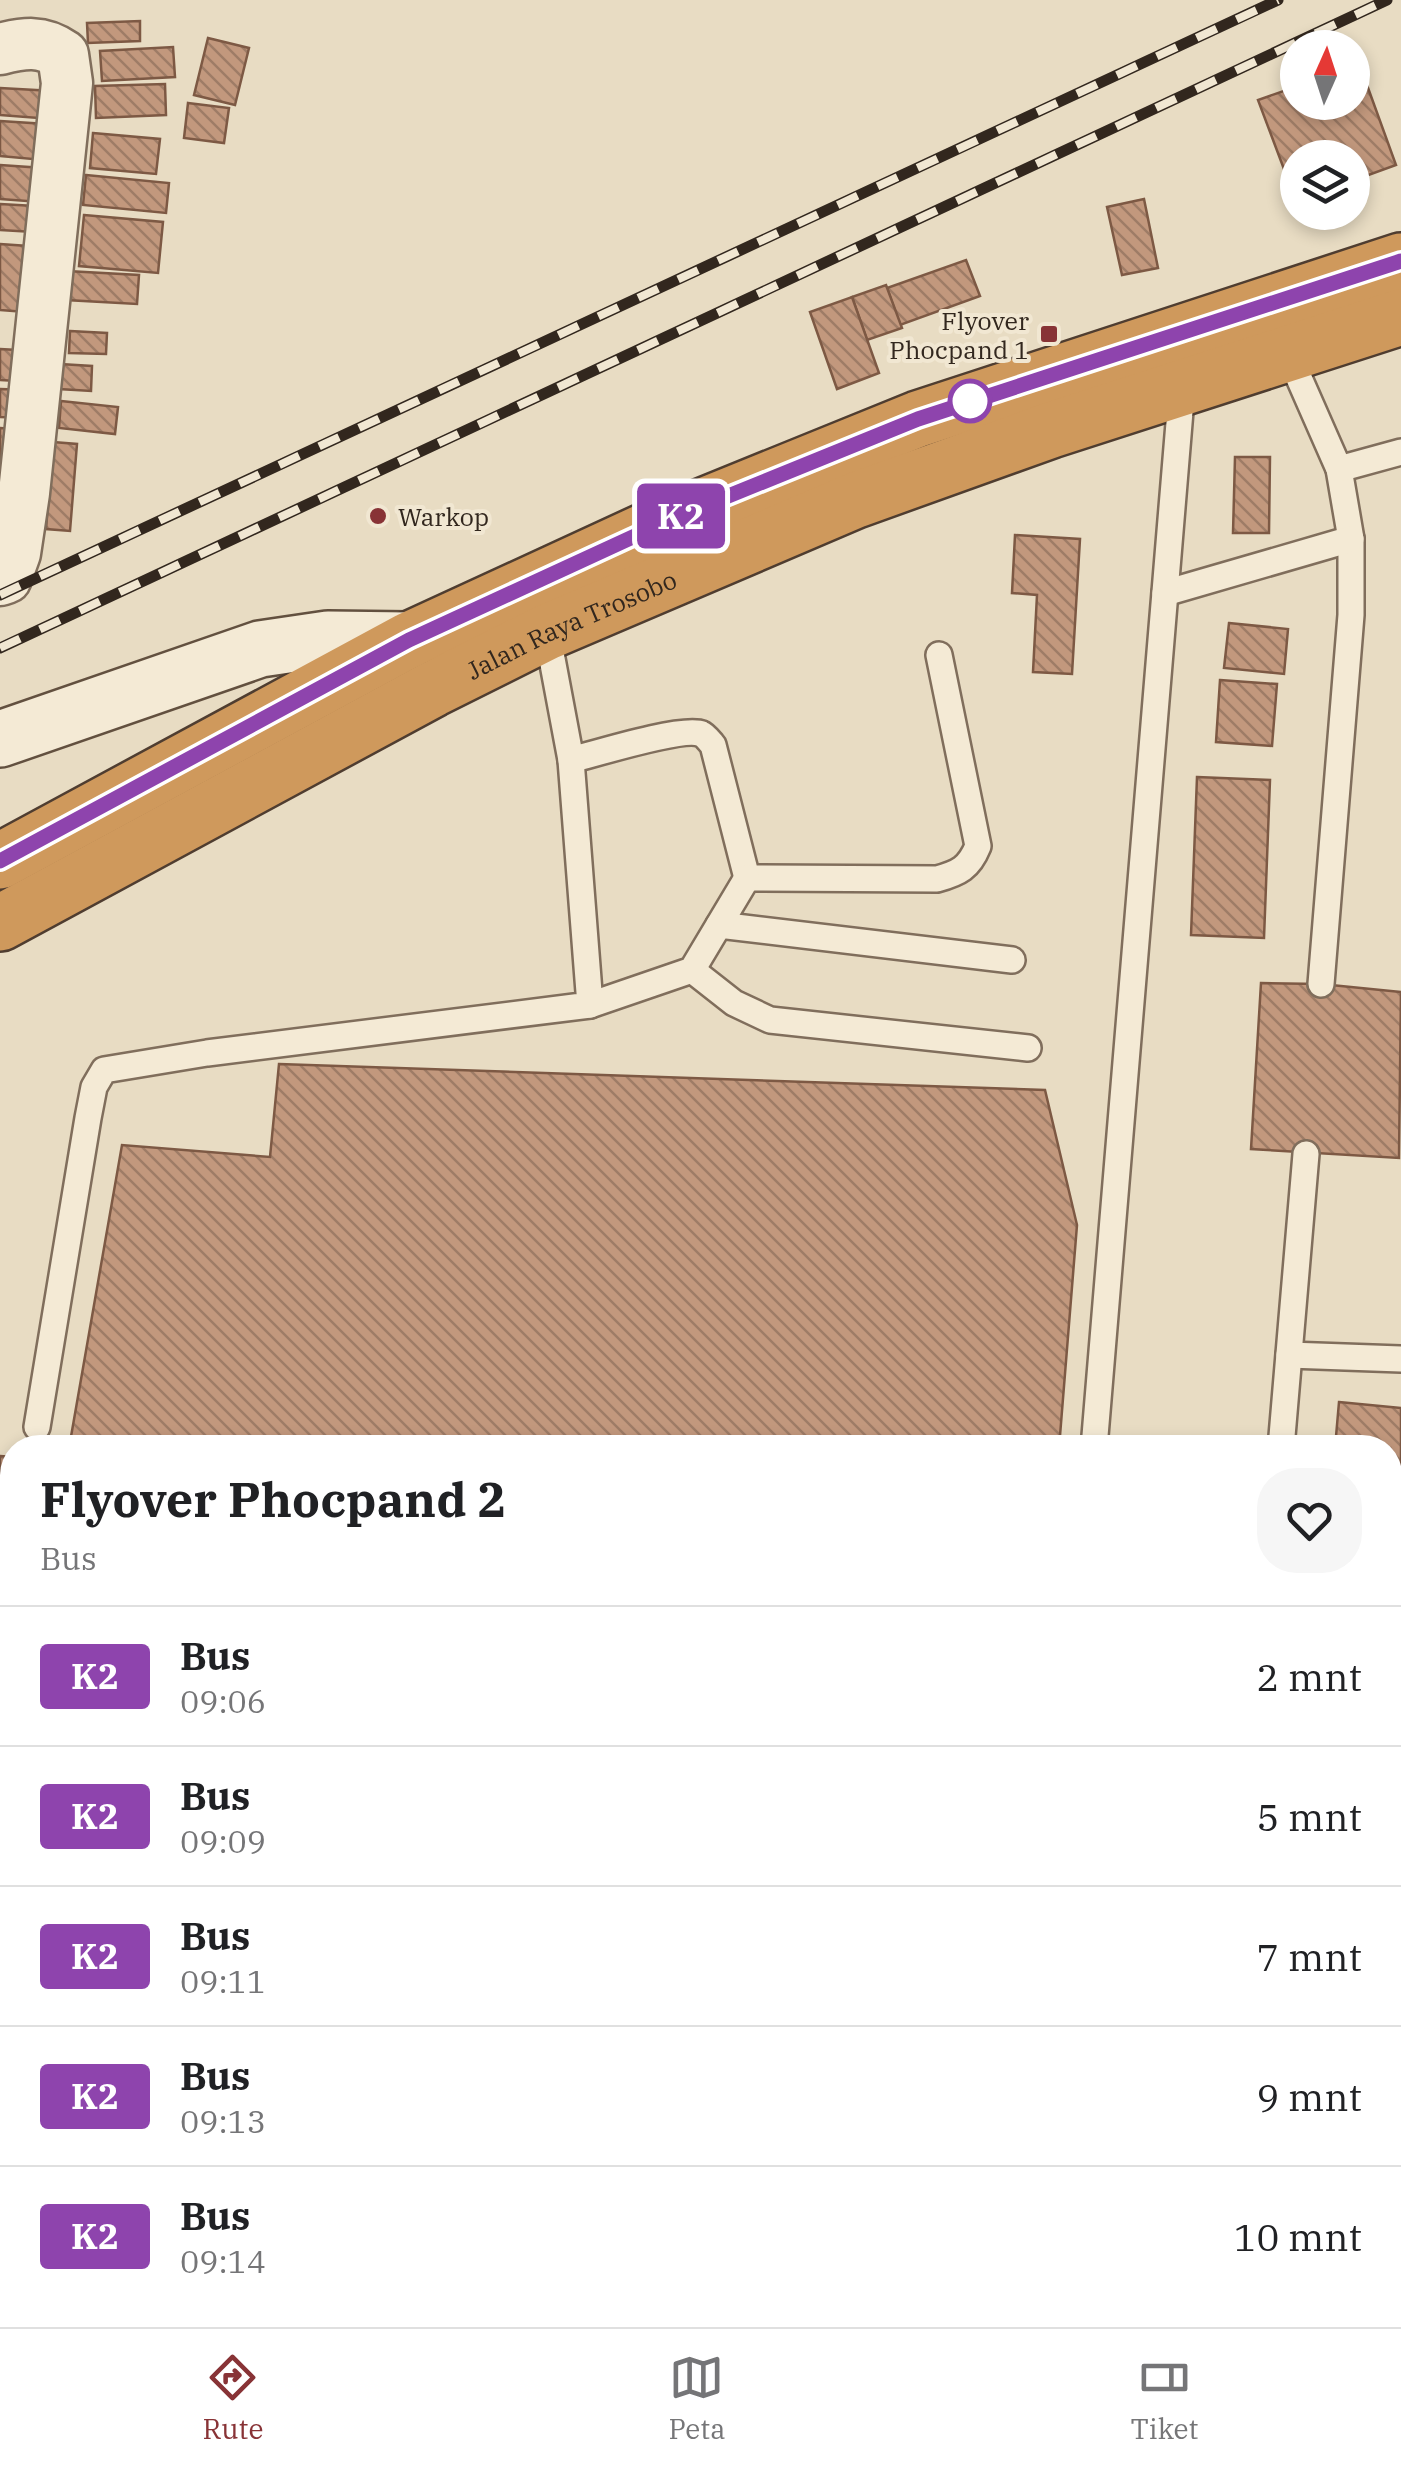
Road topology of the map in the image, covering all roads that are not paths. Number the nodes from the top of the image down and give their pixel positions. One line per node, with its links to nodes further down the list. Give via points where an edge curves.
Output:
1 (0, 49): 9 (street, via 49,45 63,55 67,83 24,492 15,554)
2 (1401, 261): 12 (highway, via 918,419 674,518)
3 (1401, 317): 4 (highway, Jalan Raya Trosobo)
4 (1288, 353): 5 (highway, Jalan Raya Trosobo); 7 (lane)
5 (1182, 386): 10 (lane); 11 (highway, Jalan Raya Trosobo, via 856,500)
6 (1401, 452): 7 (lane)
7 (1339, 469): 8 (lane)
8 (1351, 540): 10 (lane); 22 (lane)
9 (0, 580)
10 (1165, 593): 29 (lane)
11 (547, 632): 15 (lane); 18 (highway, Jalan Raya Trosobo)
12 (409, 640): 14 (street, via 260,649); 16 (highway)
13 (939, 655): 17 (lane, via 978,846 971,863 938,879)
14 (0, 738)
15 (571, 760): 17 (lane, via 688,732 704,734 713,745); 23 (lane)
16 (0, 861)
17 (747, 878): 19 (lane)
18 (0, 923)
19 (719, 924): 20 (lane); 21 (lane)
20 (1012, 960)
21 (692, 970): 23 (lane); 24 (lane, via 734,1003 770,1020)
22 (1321, 984)
23 (590, 1005): 28 (lane, via 104,1070 91,1102)
24 (1028, 1048)
25 (1306, 1154): 26 (lane)
26 (1289, 1356): 27 (lane); 30 (lane)
27 (1401, 1359)
28 (37, 1427)
29 (1095, 1435)
30 (1282, 1435)

